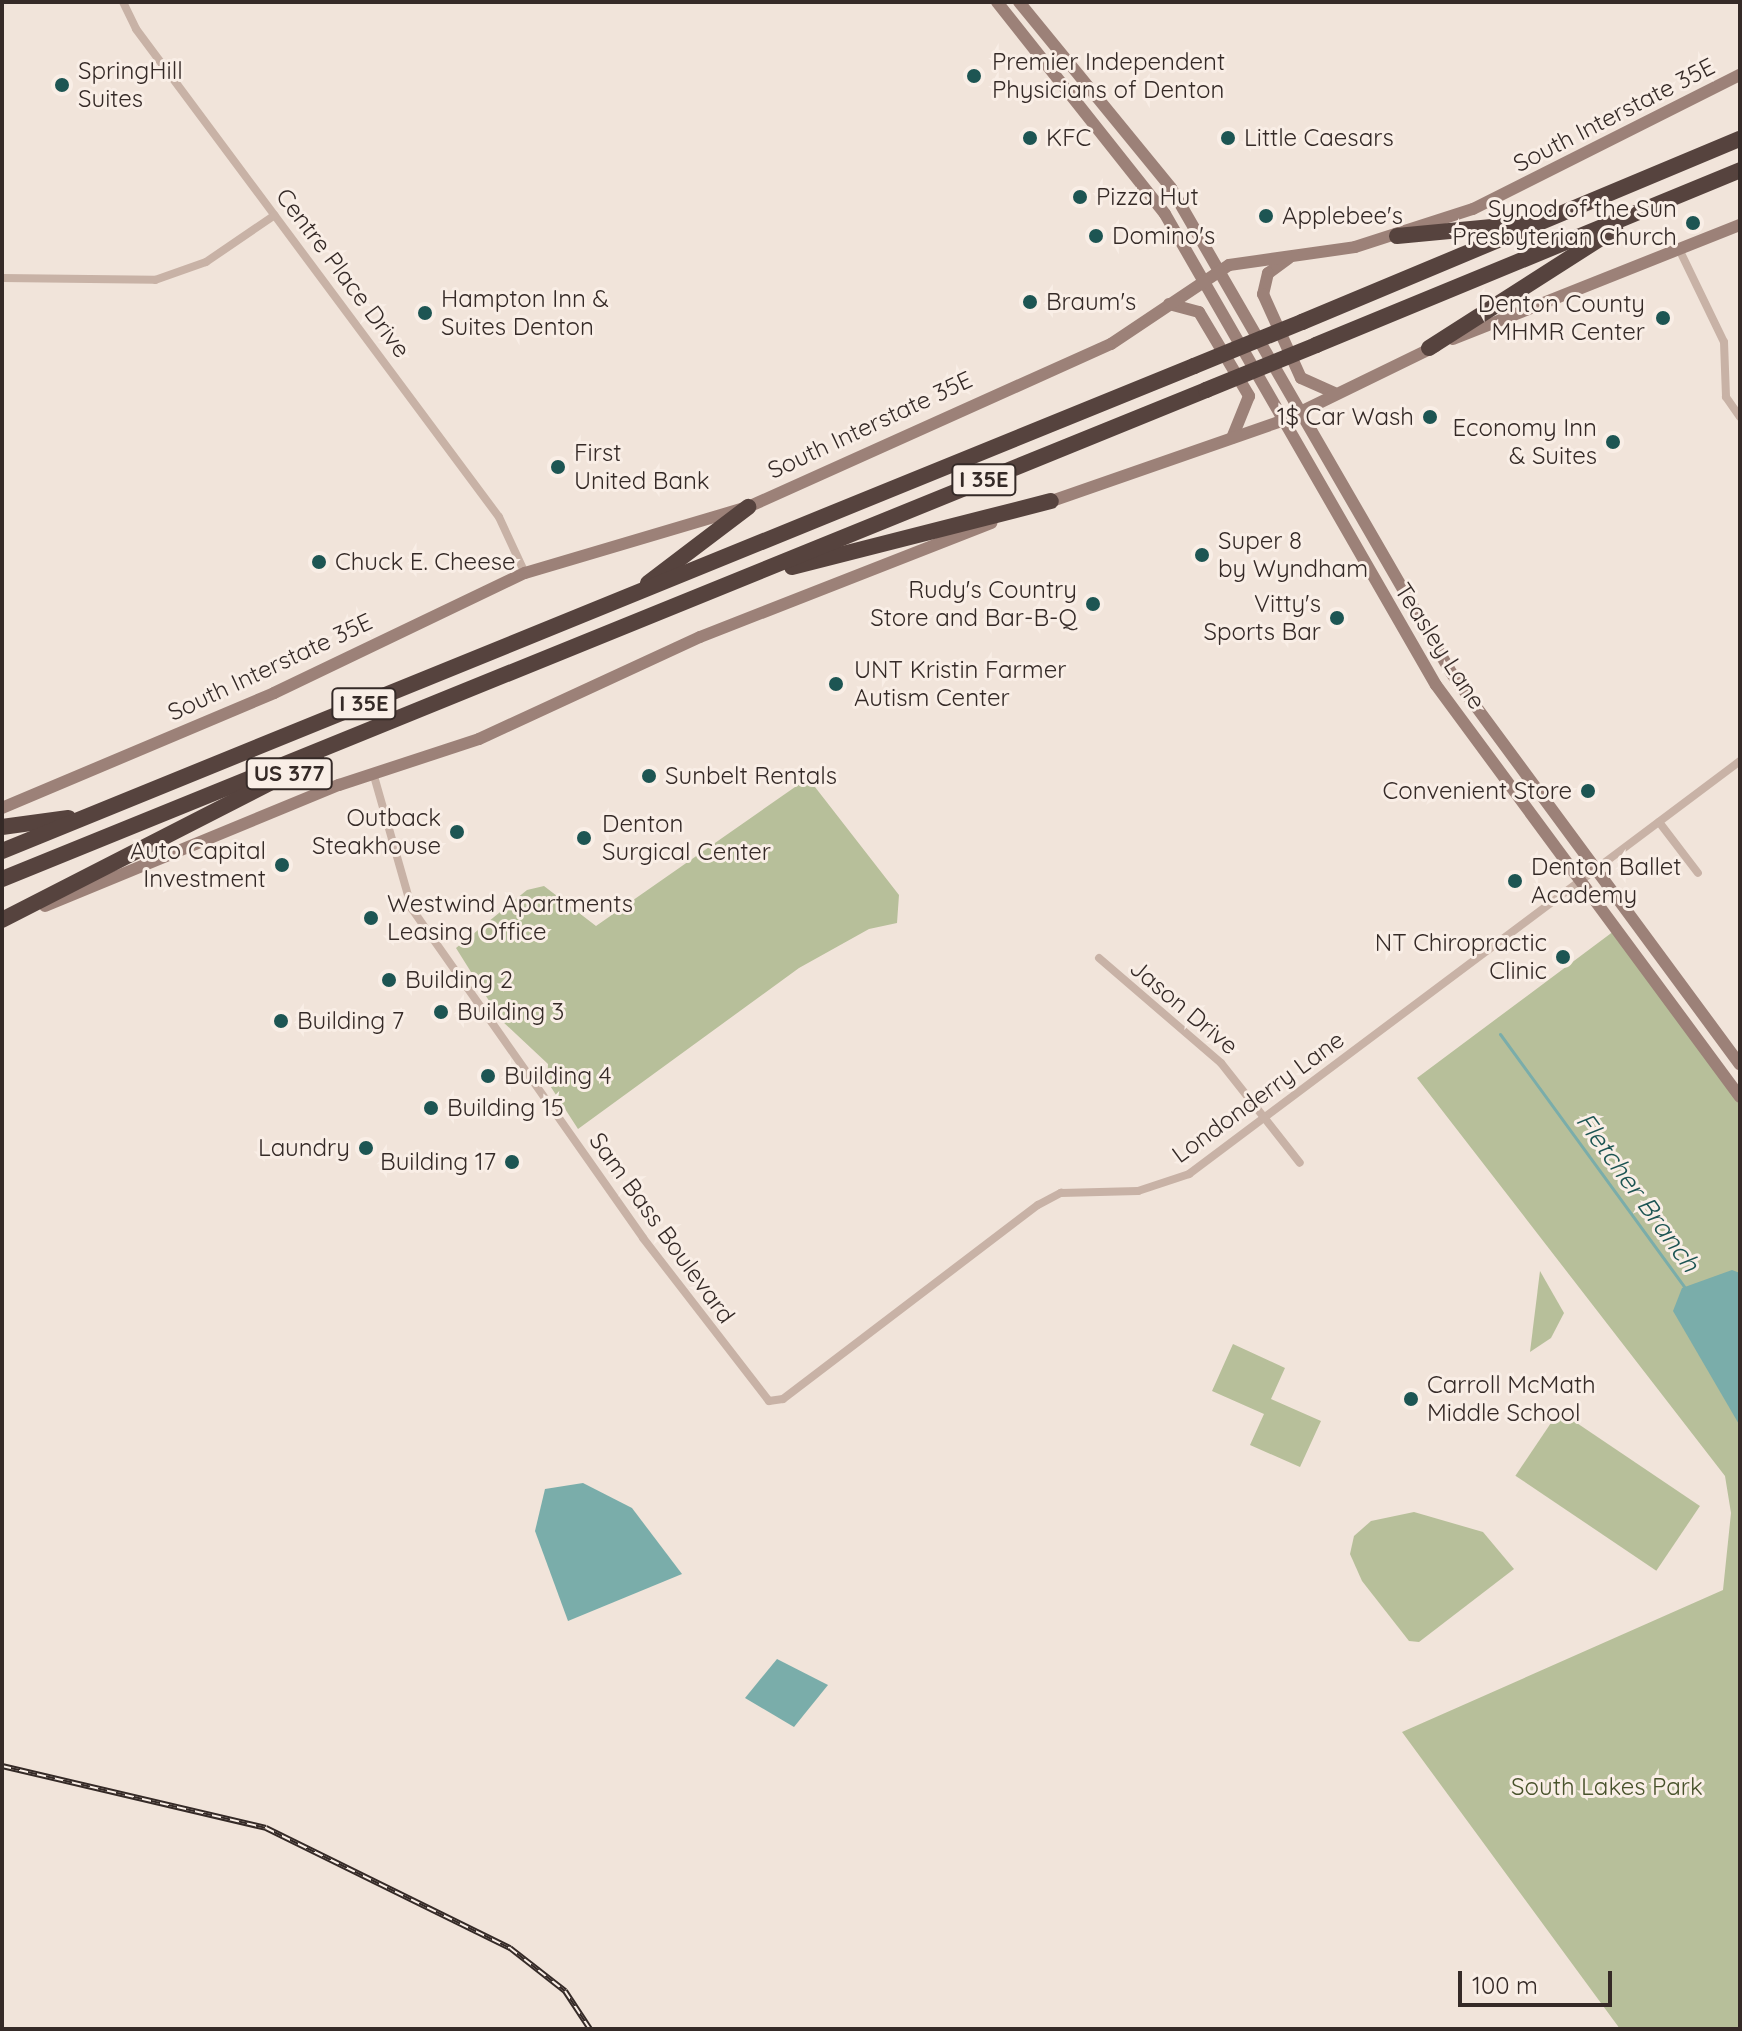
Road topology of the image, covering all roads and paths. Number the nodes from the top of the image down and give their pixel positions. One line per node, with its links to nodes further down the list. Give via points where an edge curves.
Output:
1 (123, 2): 10 (street, Centre Place Drive, via 136,29)
2 (997, 2): 7 (main road, Teasley Lane)
3 (1019, 2): 5 (main road, Teasley Lane)
4 (1740, 75): 13 (main road, South Interstate 35E, via 1585,159)
5 (1126, 134): 7 (main road); 16 (main road, Teasley Lane, via 1171,188)
6 (1740, 139): 11 (highway, I 35E)
7 (1113, 145): 18 (main road, Teasley Lane)
8 (1740, 170): 9 (highway, I 35E)
9 (1636, 214): 20 (highway); 28 (highway, I 35E, bridge)
10 (275, 215): 17 (street, via 232,248 168,277); 29 (street, Centre Place Drive, via 499,517)
11 (1539, 223): 13 (highway); 30 (highway, I 35E, bridge)
12 (1740, 225): 14 (main road)
13 (1397, 236): 15 (main road, South Interstate 35E)
14 (1679, 249): 20 (main road); 23 (street, via 1724,342 1726,397)
15 (1296, 255): 16 (main road, South Interstate 35E); 21 (main road, via 1268,273 1263,294 1301,378)
16 (1221, 270): 18 (main road, South Interstate 35E); 22 (main road, Teasley Lane)
17 (2, 278)
18 (1205, 279): 19 (main road, South Interstate 35E); 24 (main road, Teasley Lane)
19 (1169, 304): 25 (main road, via 1199,312 1249,396); 27 (main road, South Interstate 35E, via 1105,347)
20 (1429, 348): 21 (main road)
21 (1334, 393): 22 (main road)
22 (1298, 412): 24 (main road); 31 (main road, Teasley Lane)
23 (1740, 417)
24 (1282, 421): 25 (main road); 32 (main road, Teasley Lane)
25 (1232, 438): 26 (main road)
26 (1051, 501): 28 (highway); 35 (main road, via 738,621 479,739)
27 (748, 507): 29 (main road, South Interstate 35E); 30 (highway)
28 (763, 572): 33 (highway, I 35E)
29 (525, 573): 36 (main road, South Interstate 35E, via 274,693)
30 (640, 591): 37 (highway, I 35E)
31 (1452, 674): 32 (main road); 41 (main road, Teasley Lane)
32 (1436, 685): 44 (main road, Teasley Lane)
33 (369, 728): 43 (highway, I 35E); 45 (highway, US 377)
34 (1740, 761): 38 (street, Londonderry Lane)
35 (374, 776): 45 (main road); 51 (street, Sam Bass Boulevard, via 412,909 658,1258 758,1392)
36 (3, 805)
37 (87, 816): 39 (highway); 40 (highway, I 35E)
38 (1659, 822): 41 (street, Londonderry Lane); 42 (street)
39 (2, 827)
40 (2, 851)
41 (1594, 871): 44 (street, Londonderry Lane); 47 (main road, Teasley Lane)
42 (1698, 873)
43 (2, 879)
44 (1579, 883): 48 (main road, Teasley Lane); 49 (street, Londonderry Lane)
45 (2, 922)
46 (1099, 958): 49 (street, Jason Drive, via 1149,1008 1204,1047)
47 (1740, 1064)
48 (1740, 1097)
49 (1268, 1117): 50 (street, Jason Drive); 51 (street, Londonderry Lane, via 1166,1185 1061,1193 1038,1205)
50 (1300, 1163)
51 (774, 1399)

